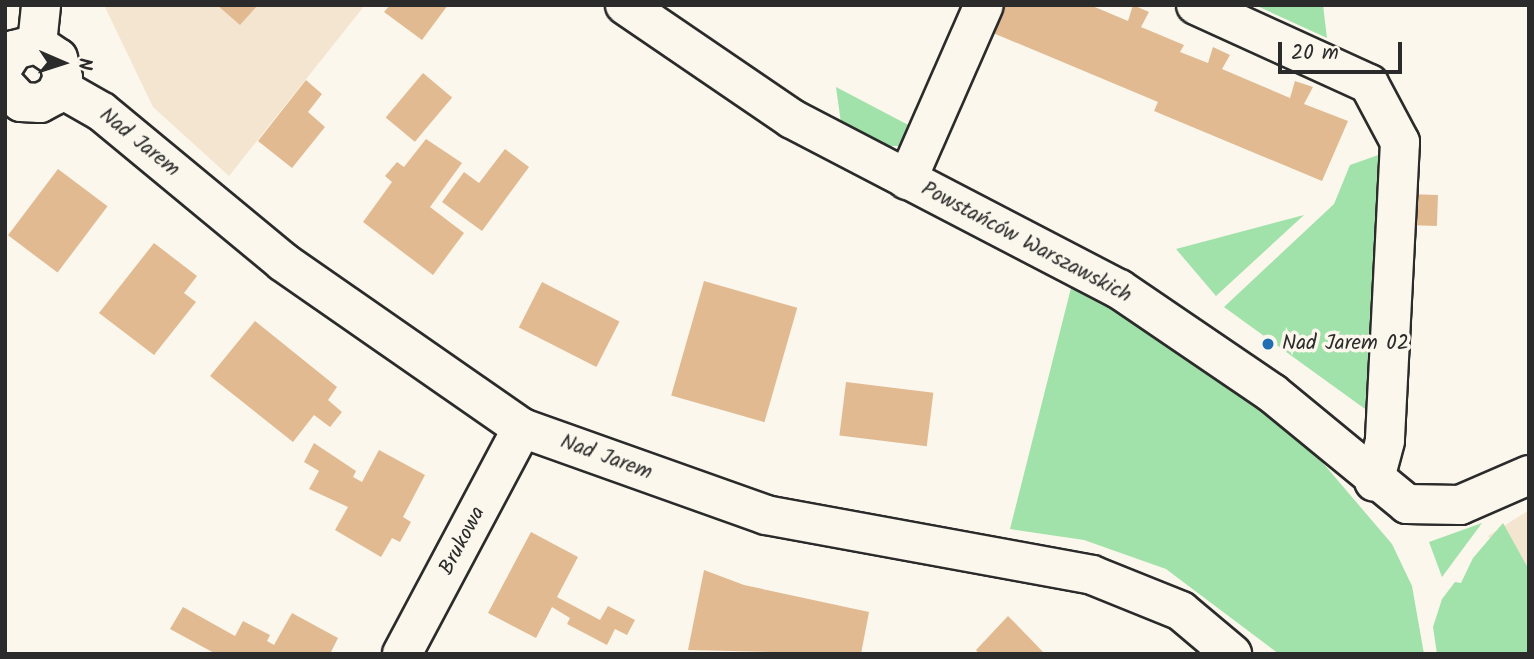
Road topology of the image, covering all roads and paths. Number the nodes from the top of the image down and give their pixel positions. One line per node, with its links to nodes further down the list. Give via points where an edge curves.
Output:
1 (41, 5): 5 (street)
2 (625, 5): 6 (street, Powstańców Warszawskich, via 741,88)
3 (984, 5): 6 (street)
4 (1196, 5): 9 (street, via 1369,84 1396,132 1400,151 1385,441)
5 (11, 73): 7 (street, Nad Jarem, via 58,58 60,88 102,112 283,262)
6 (906, 180): 9 (street, Powstańców Warszawskich, via 1130,296 1272,393)
7 (522, 428): 10 (street, Brukowa); 11 (street, Nad Jarem, via 766,515 1093,575 1181,611)
8 (1529, 475): 9 (street, Powstańców Warszawskich, via 1481,498 1440,508 1407,504)
9 (1374, 482)
10 (402, 654)
11 (1232, 654)

